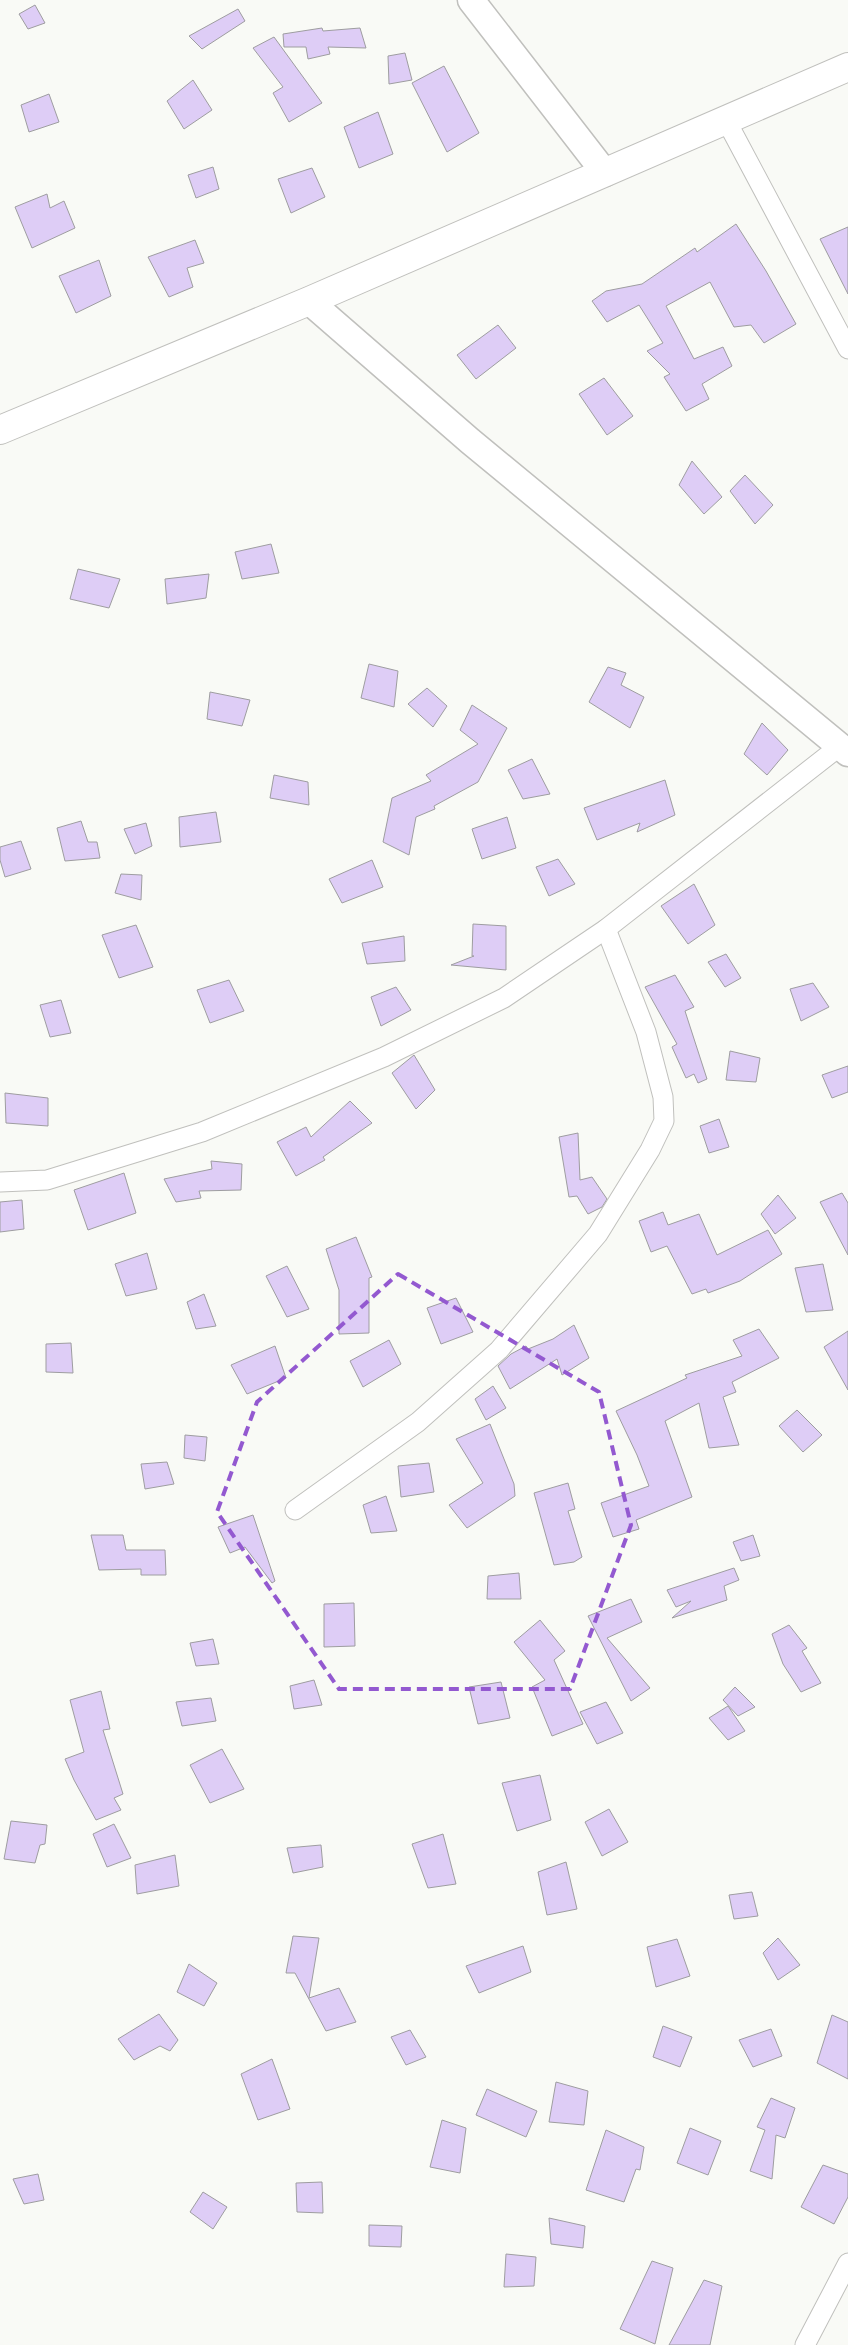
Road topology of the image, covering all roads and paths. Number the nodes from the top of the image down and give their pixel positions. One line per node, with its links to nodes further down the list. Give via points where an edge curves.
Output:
1 (471, 0): 4 (street)
2 (848, 66): 3 (main road)
3 (726, 120): 4 (main road); 6 (street)
4 (605, 173): 5 (main road)
5 (309, 301): 7 (main road); 8 (street, via 470,441)
6 (848, 349)
7 (0, 430)
8 (844, 750): 9 (street)
9 (606, 930): 10 (street, via 504,998 384,1057 202,1132 47,1180); 11 (street, via 646,1032 663,1097 664,1121 650,1150 598,1234 499,1350 418,1422)
10 (0, 1182)
11 (295, 1510)
12 (848, 2263): 13 (street)
13 (805, 2345)

